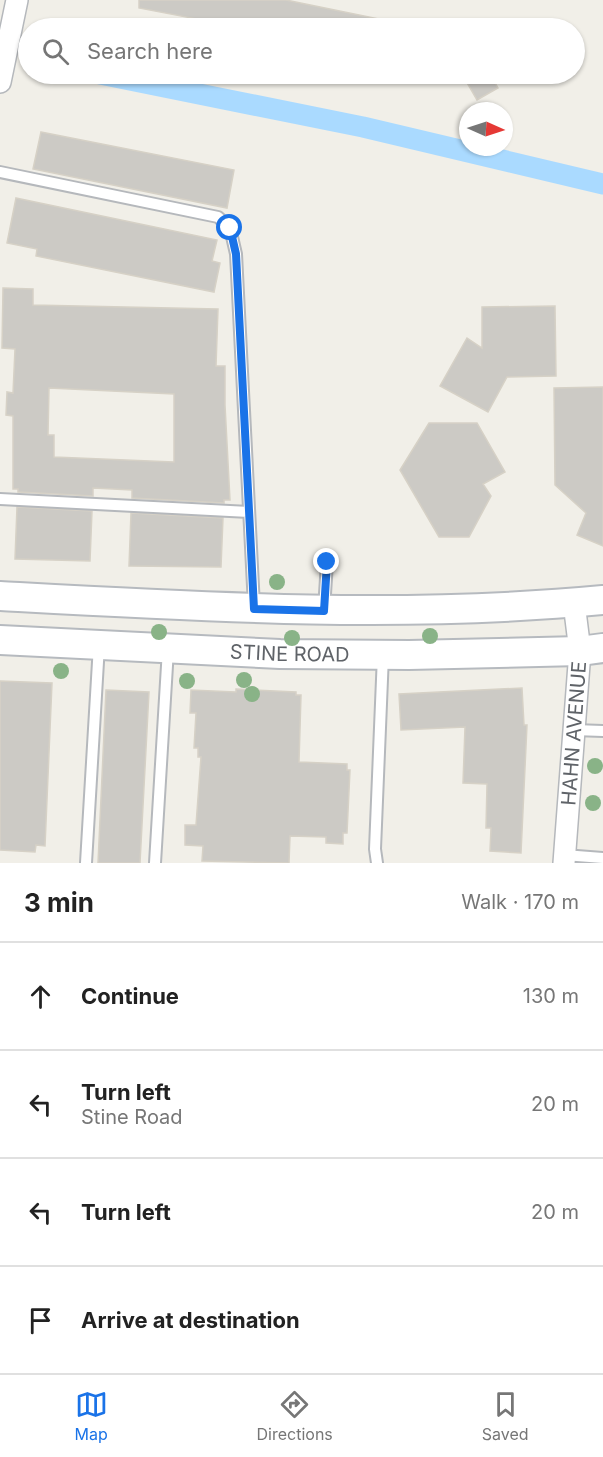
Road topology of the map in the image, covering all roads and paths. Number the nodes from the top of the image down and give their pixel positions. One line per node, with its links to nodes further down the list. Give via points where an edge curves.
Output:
1 (16, 0): 2 (street)
2 (0, 82)
3 (0, 172): 5 (lane, via 218,217 230,228 236,254)
4 (0, 499): 5 (lane)
5 (249, 512): 10 (lane)
6 (327, 562): 11 (lane)
7 (0, 596): 10 (main road)
8 (603, 600): 9 (main road)
9 (574, 603): 11 (main road, via 412,612); 15 (street, HAHN AVENUE)
10 (254, 609): 11 (main road)
11 (324, 611)
12 (0, 640): 13 (main road, STINE ROAD)
13 (99, 645): 14 (main road, STINE ROAD); 21 (lane)
14 (168, 649): 16 (main road, STINE ROAD); 22 (lane)
15 (591, 649): 16 (main road, STINE ROAD); 17 (street, HAHN AVENUE)
16 (383, 655): 23 (lane)
17 (574, 730): 18 (lane); 20 (street, HAHN AVENUE)
18 (603, 731)
19 (603, 858): 20 (lane)
20 (564, 859)
21 (86, 863)
22 (155, 863)
23 (377, 863)

